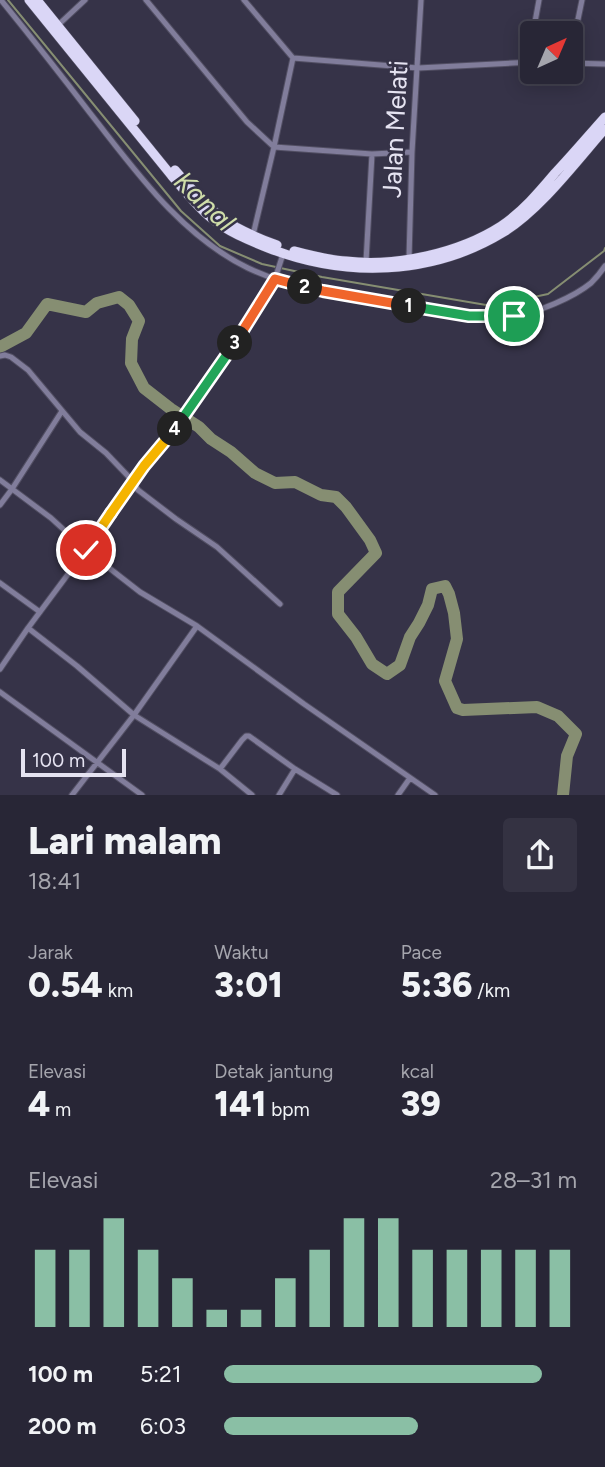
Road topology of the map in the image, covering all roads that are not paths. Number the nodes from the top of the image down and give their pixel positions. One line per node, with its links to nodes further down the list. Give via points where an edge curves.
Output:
1 (1, 0): 29 (street, via 172,213 214,248 247,267)
2 (29, 0): 12 (highway)
3 (37, 0): 12 (highway)
4 (85, 0): 12 (street)
5 (146, 0): 21 (street, via 247,122)
6 (244, 0): 13 (street)
7 (421, 0): 17 (street, Jalan Melati)
8 (539, 0): 10 (street)
9 (582, 0): 11 (street)
10 (535, 21)
11 (578, 21)
12 (55, 28): 20 (highway)
13 (293, 58): 17 (street); 21 (street)
14 (520, 62): 17 (street)
15 (583, 62): 16 (street)
16 (605, 64)
17 (418, 68): 22 (street, Jalan Melati)
18 (605, 117): 26 (highway, via 533,198 502,225 451,249)
19 (605, 129): 25 (highway, via 525,215 482,244 431,263 398,267 348,268)
20 (147, 141): 24 (highway, via 216,213); 25 (highway, via 211,218)
21 (274, 147): 23 (street); 24 (street)
22 (412, 152): 23 (street); 26 (street, Jalan Melati)
23 (372, 154): 27 (street)
24 (253, 235): 27 (highway, via 320,258)
25 (281, 258): 29 (street)
26 (409, 260): 27 (highway)
27 (366, 262)
28 (605, 266): 29 (street, via 591,283 559,302 514,316 469,316 323,291)
29 (276, 276): 33 (street, via 179,426)
30 (0, 356): 31 (street, via 10,357 28,370)
31 (62, 411): 33 (street); 34 (street)
32 (0, 480): 34 (street)
33 (132, 483): 36 (street); 38 (street, via 217,547)
34 (12, 489): 35 (street); 36 (street)
35 (0, 505)
36 (86, 550): 39 (street); 40 (street, via 140,592)
37 (0, 583): 39 (street)
38 (280, 604)
39 (40, 611): 41 (street)
40 (197, 626): 44 (street); 48 (street)
41 (28, 628): 42 (street); 44 (street)
42 (0, 668)
43 (0, 692): 45 (street)
44 (134, 715): 45 (street); 46 (street)
45 (97, 762): 49 (street); 50 (street)
46 (220, 768): 47 (street, via 246,736); 51 (street)
47 (295, 769): 52 (street); 53 (street)
48 (410, 778): 54 (street); 55 (street)
49 (72, 795)
50 (142, 795)
51 (252, 795)
52 (279, 795)
53 (337, 795)
54 (398, 795)
55 (435, 795)

